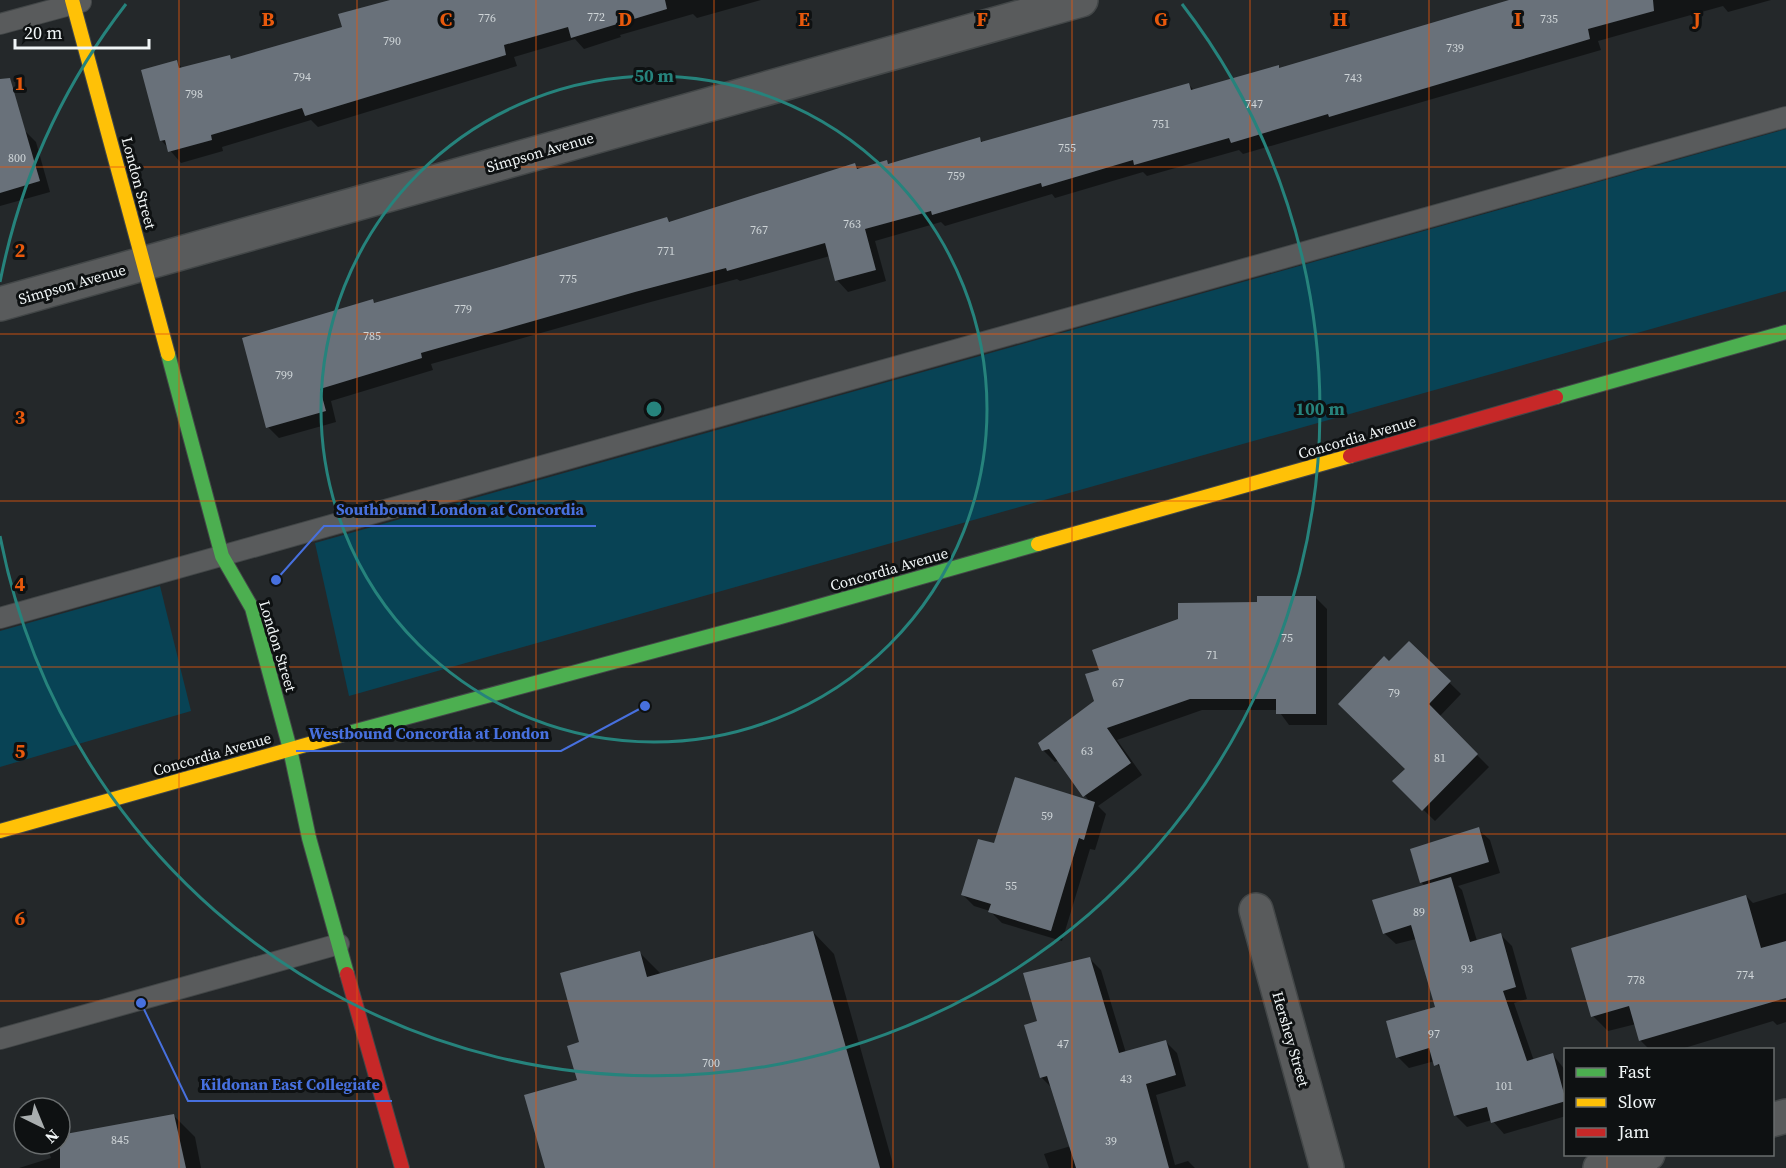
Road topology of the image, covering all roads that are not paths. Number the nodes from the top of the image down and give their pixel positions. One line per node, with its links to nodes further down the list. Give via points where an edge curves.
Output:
1 (1081, 0): 5 (street, Simpson Avenue)
2 (78, 1): 3 (lane); 5 (main road, London Street)
3 (0, 24)
4 (1786, 117): 8 (lane)
5 (144, 264): 6 (street, Simpson Avenue); 8 (main road, London Street)
6 (0, 304)
7 (1786, 332): 10 (main road, Concordia Avenue, via 789,615)
8 (222, 556): 9 (lane); 10 (main road, London Street, via 252,608)
9 (0, 618)
10 (290, 749): 11 (main road, Concordia Avenue); 13 (main road, London Street, via 309,838)
11 (0, 831)
12 (1256, 910): 17 (street, Hershey Street)
13 (339, 944): 14 (lane); 16 (main road, London Street)
14 (0, 1039)
15 (1644, 1156): 18 (street)
16 (402, 1168)
17 (1327, 1168)
18 (1600, 1168)

